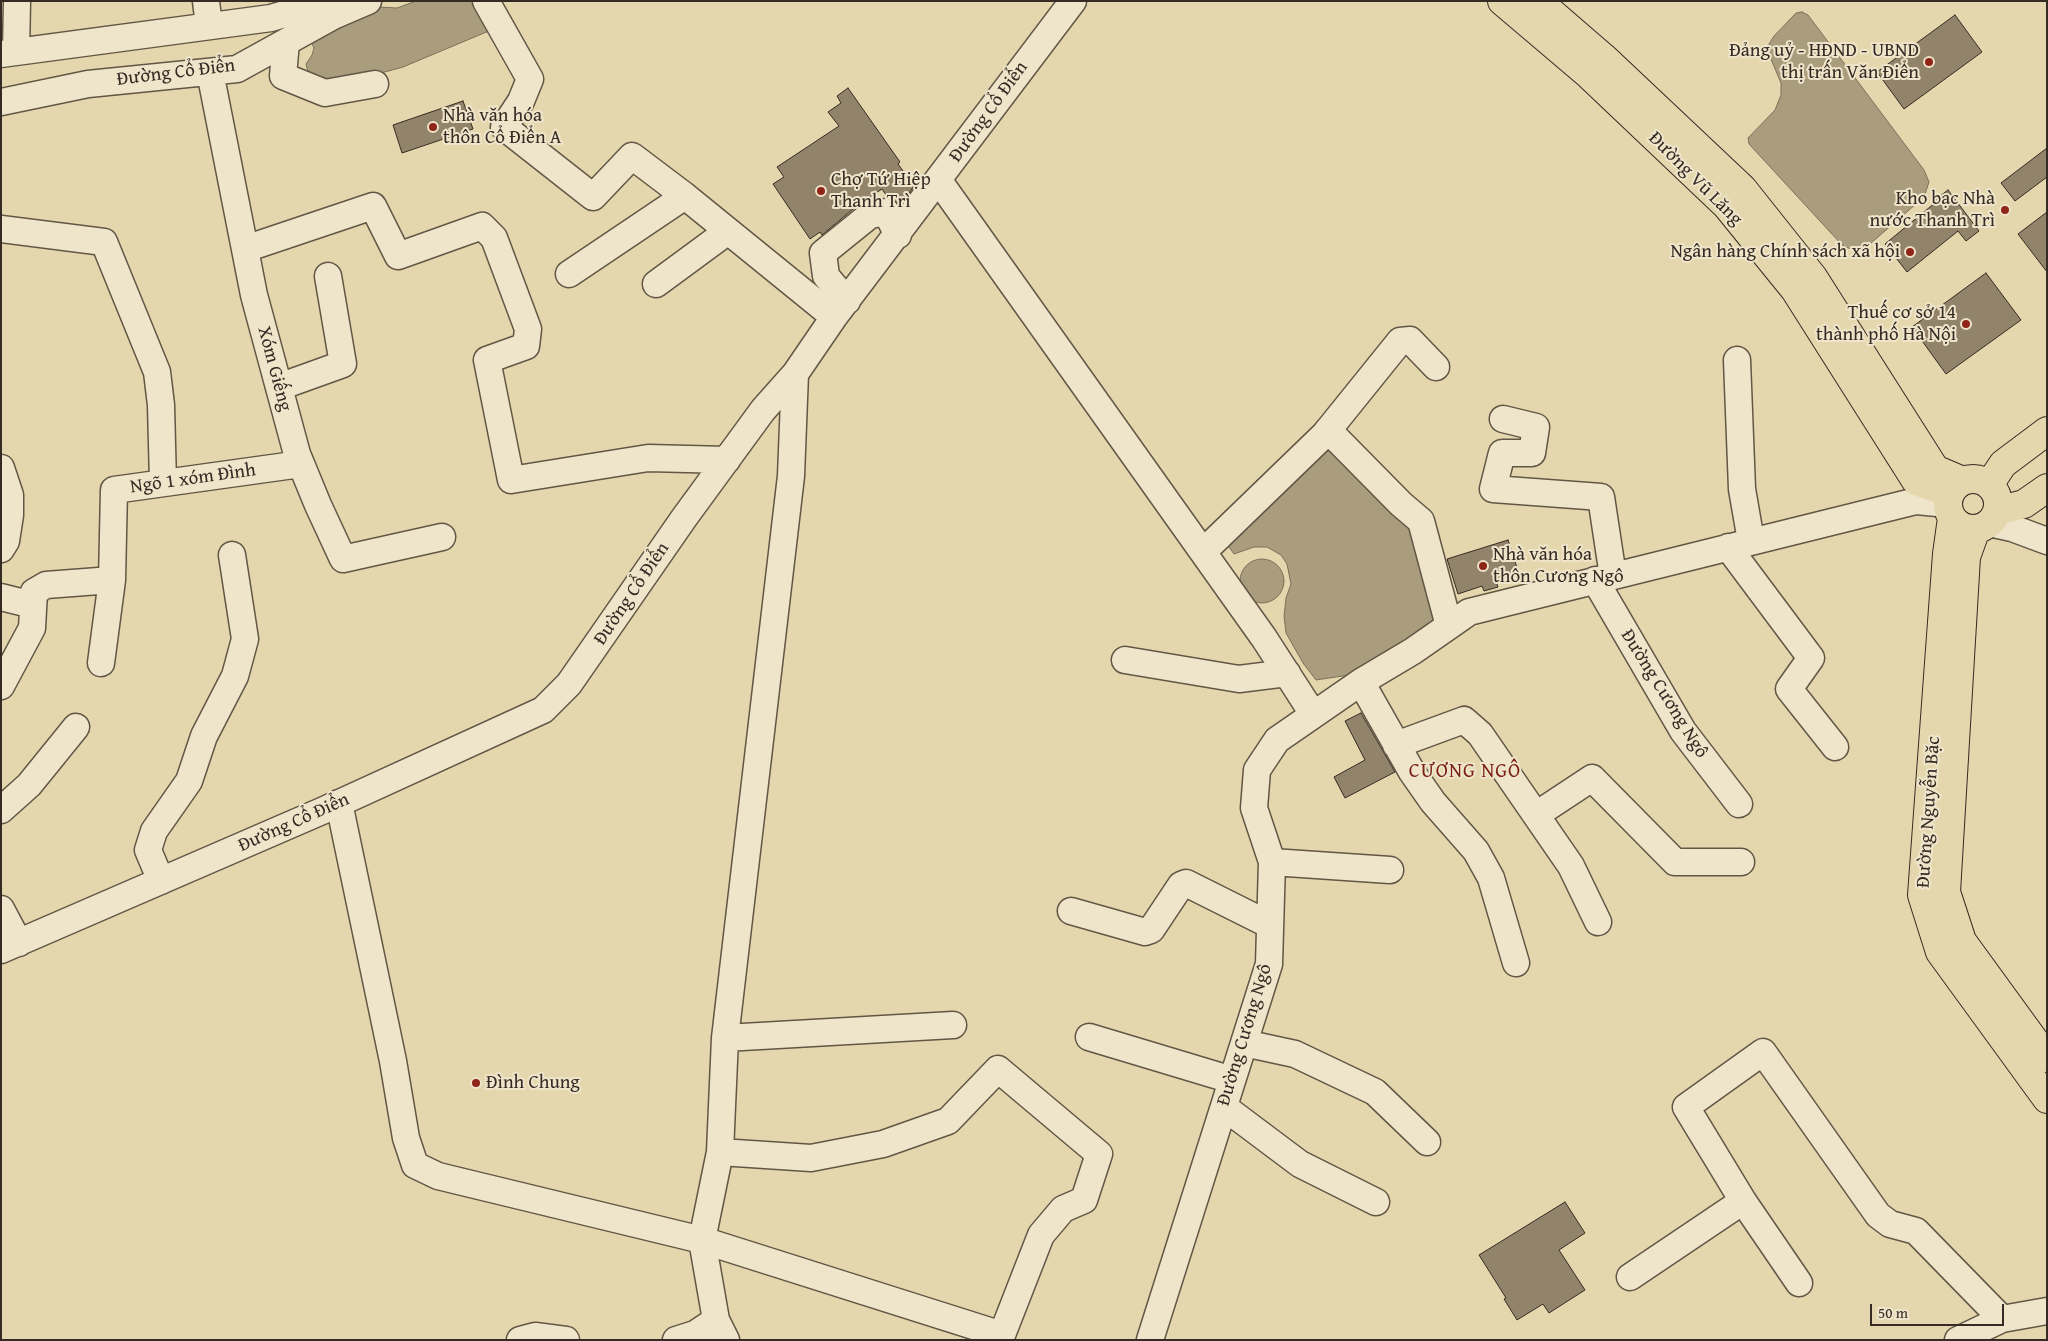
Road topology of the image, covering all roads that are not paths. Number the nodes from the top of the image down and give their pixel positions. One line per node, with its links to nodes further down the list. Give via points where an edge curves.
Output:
1 (16, 1): 10 (street)
2 (368, 1): 7 (street, Đường Cổ Điển)
3 (486, 1): 15 (street, via 530,79 521,101 504,127 593,196 632,156)
4 (1073, 1): 14 (street, Đường Cổ Điển)
5 (1538, 1): 20 (main road, Đường Vũ Lăng, via 1603,57 1743,189)
6 (1504, 2): 20 (main road, Đường Vũ Lăng, via 1588,74)
7 (332, 6): 8 (street, via 271,18); 9 (street, Đường Cổ Điển)
8 (208, 14): 10 (street)
9 (286, 42): 11 (street, Đường Cổ Điển, via 237,69); 12 (street, via 282,76 325,93)
10 (9, 53)
11 (210, 72): 13 (street, Đường Cổ Điển, via 88,84); 19 (street, Xóm Giếng)
12 (375, 84)
13 (1, 102)
14 (939, 181): 18 (street, Đường Cổ Điển); 43 (street)
15 (685, 196): 17 (street); 21 (street)
16 (1, 228): 35 (street, via 104,242 157,372)
17 (728, 231): 23 (street); 24 (street)
18 (898, 235): 24 (street, Đường Cổ Điển); 24 (street, via 886,212 870,215 824,253 826,276)
19 (245, 249): 28 (street, Xóm Giếng); 32 (street, via 373,206 398,256 482,226 494,238 528,329 526,346 487,360 511,480 648,458)
20 (1777, 250): 37 (main road, Đường Vũ Lăng, via 1813,277)
21 (569, 274)
22 (328, 276): 28 (street, via 344,364)
23 (656, 284)
24 (841, 309): 27 (street, Đường Cổ Điển)
25 (1737, 360): 41 (street, via 1742,488)
26 (1436, 367): 30 (street, via 1410,340 1400,341)
27 (795, 374): 32 (street, Đường Cổ Điển, via 763,410); 76 (street, via 791,476)
28 (279, 387): 33 (street, Xóm Giếng)
29 (1503, 419): 45 (street, Đường Cương Ngô, via 1536,427 1532,453 1502,453 1493,489 1601,496)
30 (1328, 430): 43 (street); 49 (street, via 1421,521)
31 (2047, 431): 38 (main road, Đường Nguyễn Bặc, via 2003,464)
32 (727, 460): 59 (street, Đường Cổ Điển, via 569,684 543,710)
33 (301, 464): 35 (street, Ngõ 1 xóm Đình); 39 (street, Xóm Giếng, via 343,559)
34 (1, 468): 42 (street, via 10,495 6,541)
35 (163, 483): 46 (street, Ngõ 1 xóm Đình, via 114,490)
36 (2047, 488): 38 (main road, via 2024,504)
37 (1953, 499): 38 (main road, Đường Vũ Lăng, via 1958,524 1967,528); 38 (main road, via 1972,479 1981,481); 41 (street, Đường Cương Ngô, via 1916,501); 71 (main road, Đường Nguyễn Bặc, via 1922,895)
38 (1988, 512): 40 (street, via 2012,528); 71 (main road, Đường Nguyễn Bặc, via 1966,557)
39 (442, 537)
40 (2047, 541)
41 (1740, 544): 45 (street, Đường Cương Ngô); 58 (street, via 1811,658 1789,690)
42 (1, 549)
43 (1202, 552): 52 (street)
44 (232, 555): 66 (street, via 244,639 235,676 204,736 189,781 151,840 148,850)
45 (1604, 578): 49 (street, Đường Cương Ngô, via 1468,612); 60 (street, Đường Cương Ngô, via 1682,731)
46 (112, 580): 48 (street, via 46,585 34,592); 51 (street, Ngõ 1 xóm Đình)
47 (1, 597): 48 (street)
48 (33, 605): 54 (street, via 32,628)
49 (1449, 626): 53 (street, Đường Cương Ngô)
50 (1125, 660): 52 (street, via 1240,679)
51 (101, 663)
52 (1287, 673): 55 (street)
53 (1361, 682): 55 (street, Đường Cương Ngô); 57 (street)
54 (1, 686)
55 (1313, 714): 63 (street, Đường Cương Ngô, via 1277,740 1257,770 1254,808)
56 (76, 727): 61 (street, via 29,785)
57 (1396, 745): 62 (street, via 1464,720 1480,734); 73 (street, via 1433,802 1476,850 1490,878)
58 (1835, 747)
59 (339, 803): 66 (street, Đường Cổ Điển); 86 (street, via 406,1138 415,1165 438,1176)
60 (1739, 804)
61 (1, 810)
62 (1536, 815): 64 (street, via 1592,778 1675,862); 69 (street, via 1571,866)
63 (1272, 862): 65 (street); 70 (street, Đường Cương Ngô)
64 (1740, 862)
65 (1390, 870)
66 (161, 881): 72 (street, Đường Cổ Điển)
67 (1, 909): 72 (street)
68 (1071, 911): 70 (street, via 1145,932 1151,930 1182,884 1186,883)
69 (1598, 922)
70 (1270, 925): 77 (street, Đường Cương Ngô, via 1269,964)
71 (1945, 926): 78 (main road, Đường Nguyễn Bặc, via 1962,942); 80 (main road, Đường Nguyễn Bặc, via 1940,952)
72 (10, 946)
73 (1516, 963)
74 (953, 1025): 76 (street)
75 (1089, 1037): 79 (street)
76 (725, 1038): 83 (street)
77 (1244, 1043): 79 (street, Đường Cương Ngô); 82 (street, via 1295,1054 1376,1092)
78 (2047, 1058)
79 (1232, 1080): 81 (street, Đường Cương Ngô)
80 (2047, 1099)
81 (1224, 1107): 85 (street, via 1300,1164); 96 (street, Đường Cương Ngô)
82 (1427, 1142)
83 (720, 1152): 86 (street); 92 (street, via 810,1158 883,1144 948,1121 998,1069 1099,1154 1084,1200 1063,1209 1041,1235)
84 (1743, 1201): 87 (street); 88 (street); 90 (street, via 1686,1107 1763,1052 1878,1215 1890,1224 1916,1231)
85 (1376, 1202)
86 (702, 1240): 91 (street); 92 (street)
87 (1630, 1277)
88 (1799, 1283)
89 (2047, 1310): 90 (street)
90 (2002, 1319): 97 (street)
91 (721, 1330): 95 (street)
92 (1001, 1337)
93 (520, 1340): 94 (street, via 535,1336)
94 (566, 1340)
95 (676, 1340)
96 (1150, 1340)
97 (1958, 1340)

